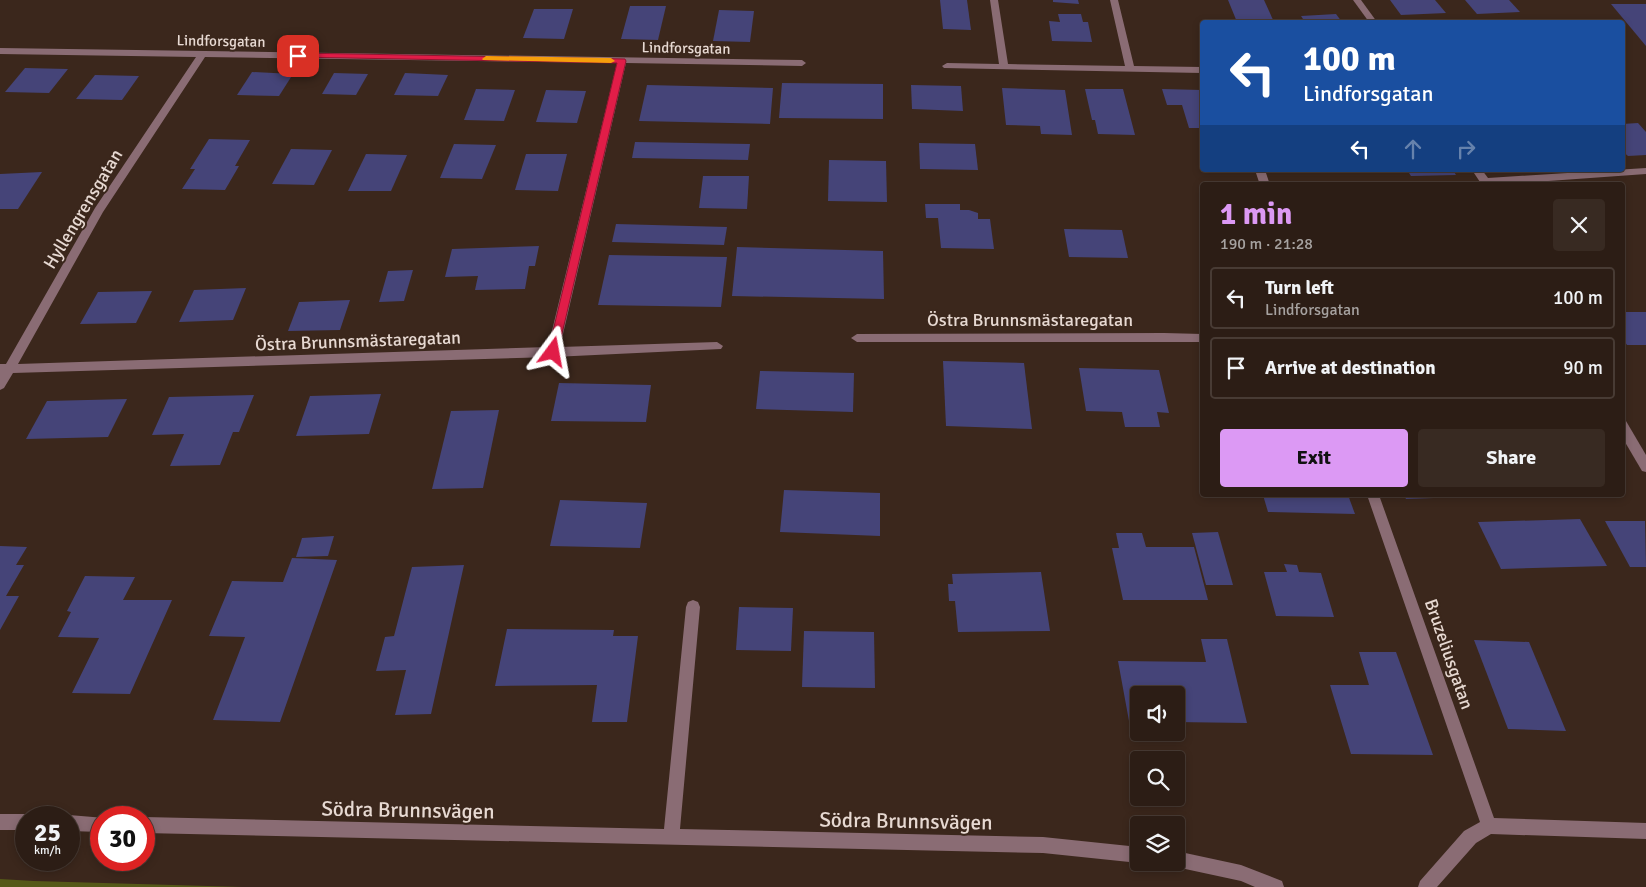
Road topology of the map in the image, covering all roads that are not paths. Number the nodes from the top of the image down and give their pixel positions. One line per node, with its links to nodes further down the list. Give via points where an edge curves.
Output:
1 (994, 0): 10 (street)
2 (1114, 0): 11 (street)
3 (1357, 0): 4 (street)
4 (1372, 20)
5 (0, 51): 6 (street, Lindforsgatan)
6 (202, 54): 7 (street, Lindforsgatan); 19 (street, Hyllengrensgatan, via 99,211)
7 (622, 61): 8 (street, Lindforsgatan); 18 (street)
8 (802, 63)
9 (948, 66): 10 (street)
10 (1004, 66): 11 (street)
11 (1130, 68): 12 (street)
12 (1200, 70)
13 (1646, 171): 14 (street)
14 (1511, 182)
15 (857, 338): 16 (street, Östra Brunnsmästaregatan)
16 (1200, 338)
17 (717, 346): 18 (street, Östra Brunnsmästaregatan)
18 (553, 352): 19 (street, Östra Brunnsmästaregatan)
19 (5, 369): 20 (street, Hyllengrensgatan)
20 (0, 385)
21 (1625, 430): 22 (street)
22 (1646, 466)
23 (1375, 497): 28 (street, Bruzeliusgatan)
24 (693, 607): 30 (street)
25 (0, 822): 26 (street)
26 (15, 822)
27 (155, 825): 30 (street, Södra Brunnsvägen)
28 (1489, 826): 29 (street); 34 (street, via 1470,837)
29 (1646, 831)
30 (671, 838): 31 (street, Södra Brunnsvägen, via 1043,845)
31 (1130, 854)
32 (1185, 861): 33 (street, via 1241,873)
33 (1276, 887)
34 (1426, 887)

